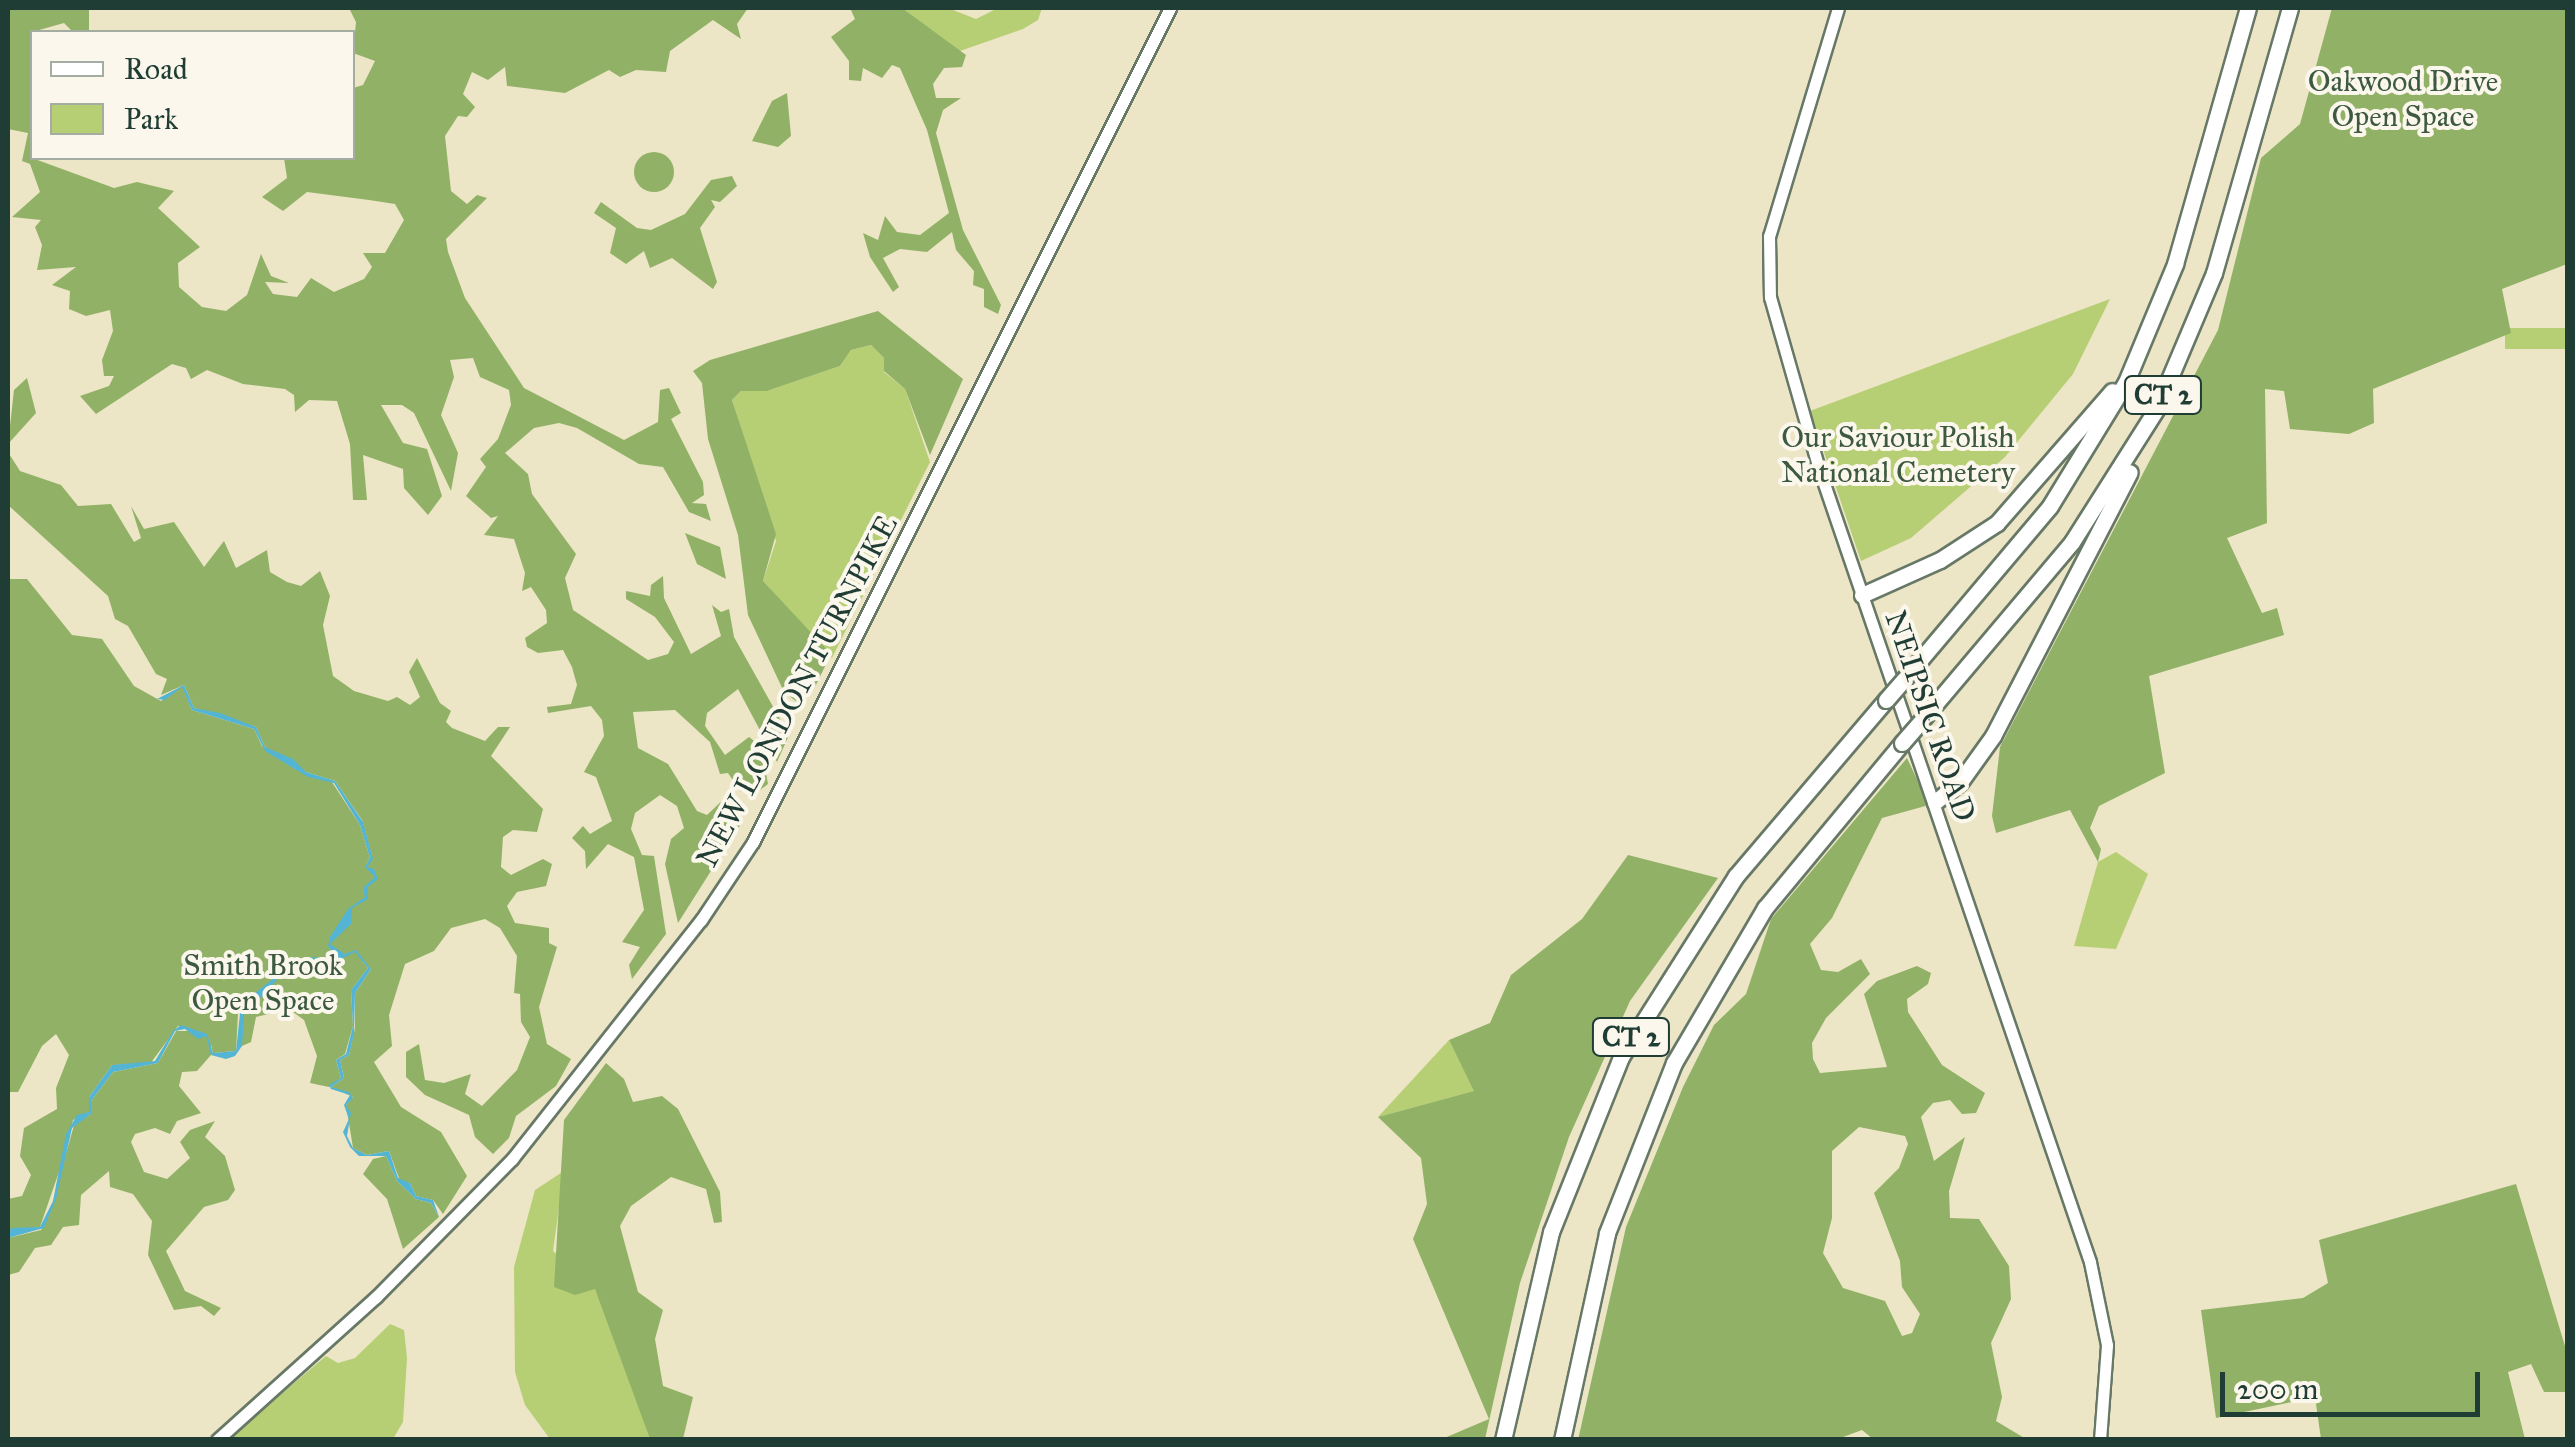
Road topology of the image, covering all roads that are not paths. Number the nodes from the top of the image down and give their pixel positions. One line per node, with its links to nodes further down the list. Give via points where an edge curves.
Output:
1 (1170, 8): 9 (street, NEW LONDON TURNPIKE, via 753,842 512,1159 376,1296)
2 (1838, 8): 7 (street, NEIPSIC ROAD, via 1776,208 1767,268 1804,422)
3 (2248, 8): 5 (highway, CT 2, via 2182,242)
4 (2290, 8): 6 (highway, CT 2, via 2218,262)
5 (2138, 357): 7 (highway, via 2002,518 1954,552); 10 (highway, CT 2, bridge, via 2056,497 1736,876 1621,1056 1550,1232)
6 (2149, 424): 8 (highway, via 2002,720 1960,782); 11 (highway, CT 2, bridge, via 2072,542 1766,908 1674,1063 1610,1224)
7 (1862, 595): 8 (street, NEIPSIC ROAD)
8 (1935, 802): 12 (street, NEIPSIC ROAD, via 2098,1295 2108,1345)
9 (216, 1440)
10 (1503, 1440)
11 (1562, 1440)
12 (2100, 1440)

